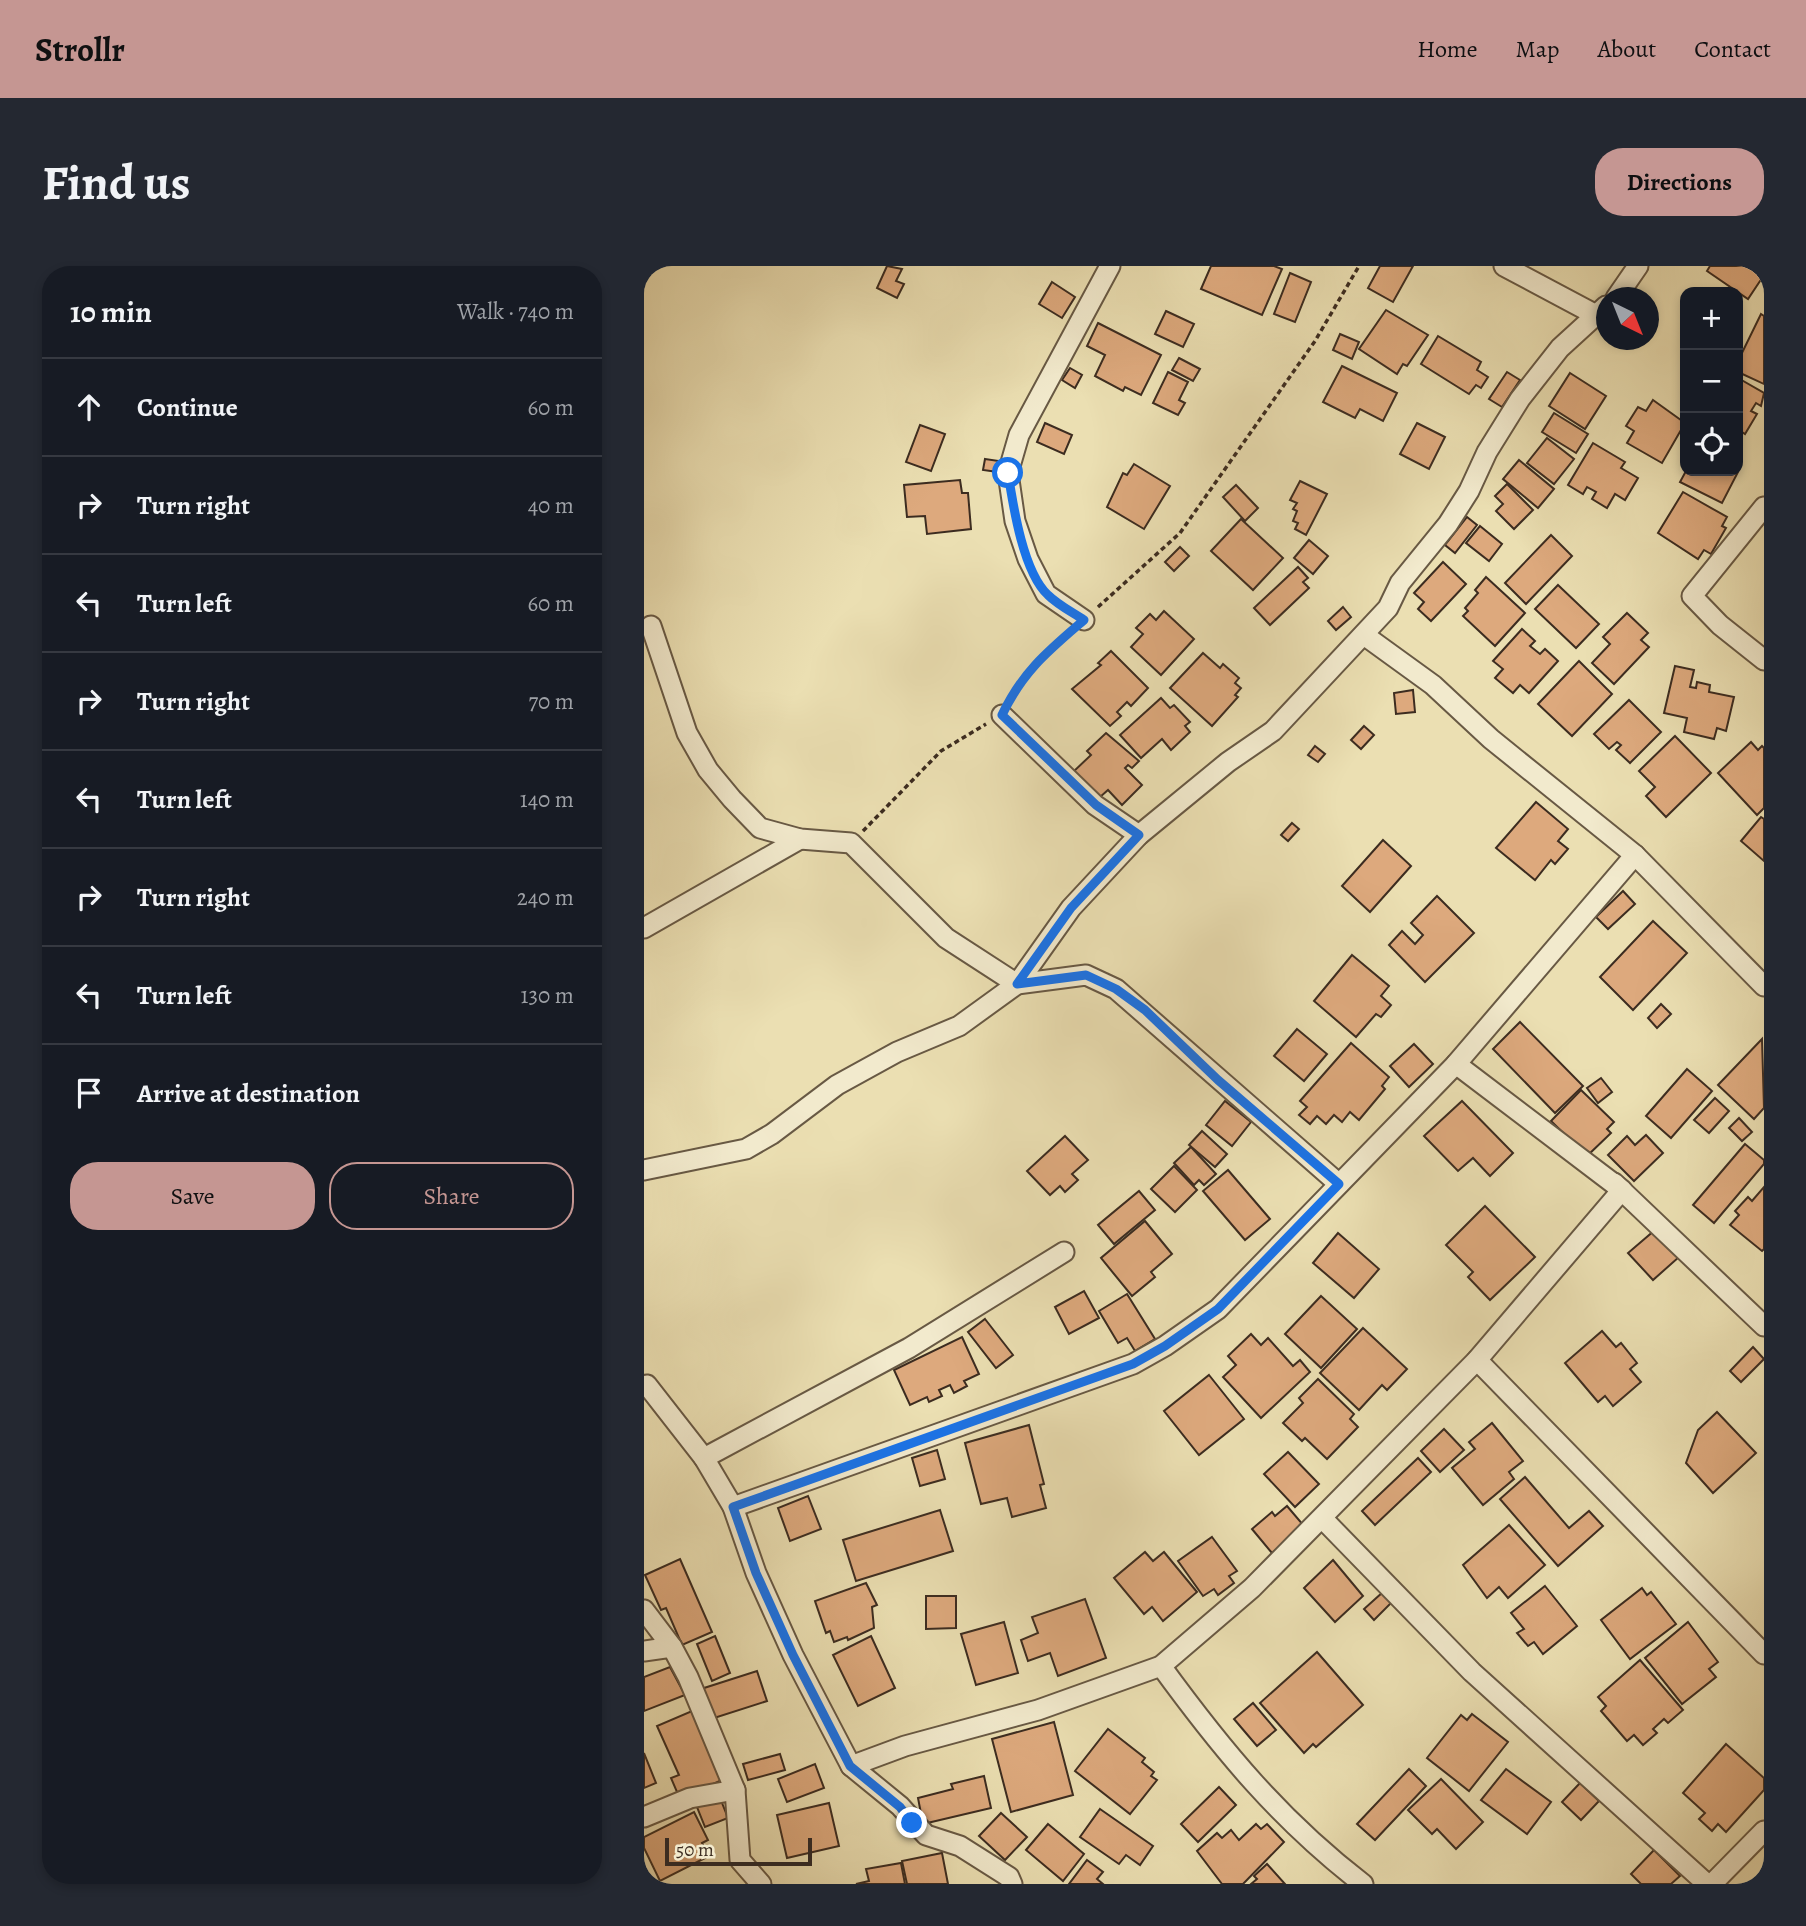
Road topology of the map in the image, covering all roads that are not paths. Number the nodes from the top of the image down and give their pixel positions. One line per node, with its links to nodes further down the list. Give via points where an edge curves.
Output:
1 (1110, 266): 8 (street, via 1019,435 1008,473 1015,521 1046,594)
2 (1504, 266): 5 (street)
3 (1638, 266): 4 (street)
4 (1624, 287)
5 (1596, 308)
6 (1596, 315): 10 (street, via 1560,348 1520,399 1448,524)
7 (1764, 507): 11 (street, via 1692,596)
8 (1084, 620)
9 (651, 626): 14 (street, via 687,733 708,770 760,828)
10 (1364, 635): 13 (street, via 1273,731 1227,762); 15 (street, via 1433,685 1491,739)
11 (1764, 660)
12 (1002, 715): 13 (street, via 1096,805)
13 (1139, 835): 17 (street, via 1071,908)
14 (800, 839): 16 (street); 17 (street, via 851,843 946,938)
15 (1635, 855): 18 (street); 19 (street)
16 (644, 928)
17 (1017, 984): 20 (street, via 959,1026 897,1052 837,1085 746,1149); 21 (street, via 1086,975 1116,989)
18 (1764, 986)
19 (1461, 1059): 21 (street); 22 (street)
20 (644, 1170)
21 (1339, 1184): 28 (street, via 1218,1309 1133,1364)
22 (1622, 1190): 24 (street); 25 (street)
23 (1064, 1252): 27 (street, via 909,1348)
24 (1764, 1326)
25 (1477, 1360): 29 (street); 33 (street)
26 (647, 1385): 27 (street)
27 (704, 1458): 28 (street)
28 (733, 1507): 35 (street, via 793,1655)
29 (1323, 1519): 34 (street); 42 (street, via 1472,1672)
30 (644, 1610): 31 (street)
31 (672, 1647): 32 (street); 36 (street)
32 (644, 1651)
33 (1764, 1654)
34 (1161, 1666): 35 (street, via 1038,1710); 41 (street, via 1244,1775 1314,1846)
35 (850, 1766): 40 (street, via 926,1835 960,1846 1009,1877)
36 (735, 1790): 37 (street, via 690,1798); 39 (street, via 740,1860)
37 (644, 1817)
38 (1764, 1831): 43 (street)
39 (761, 1884)
40 (1012, 1884)
41 (1363, 1884)
42 (1706, 1884)
43 (1712, 1884)

